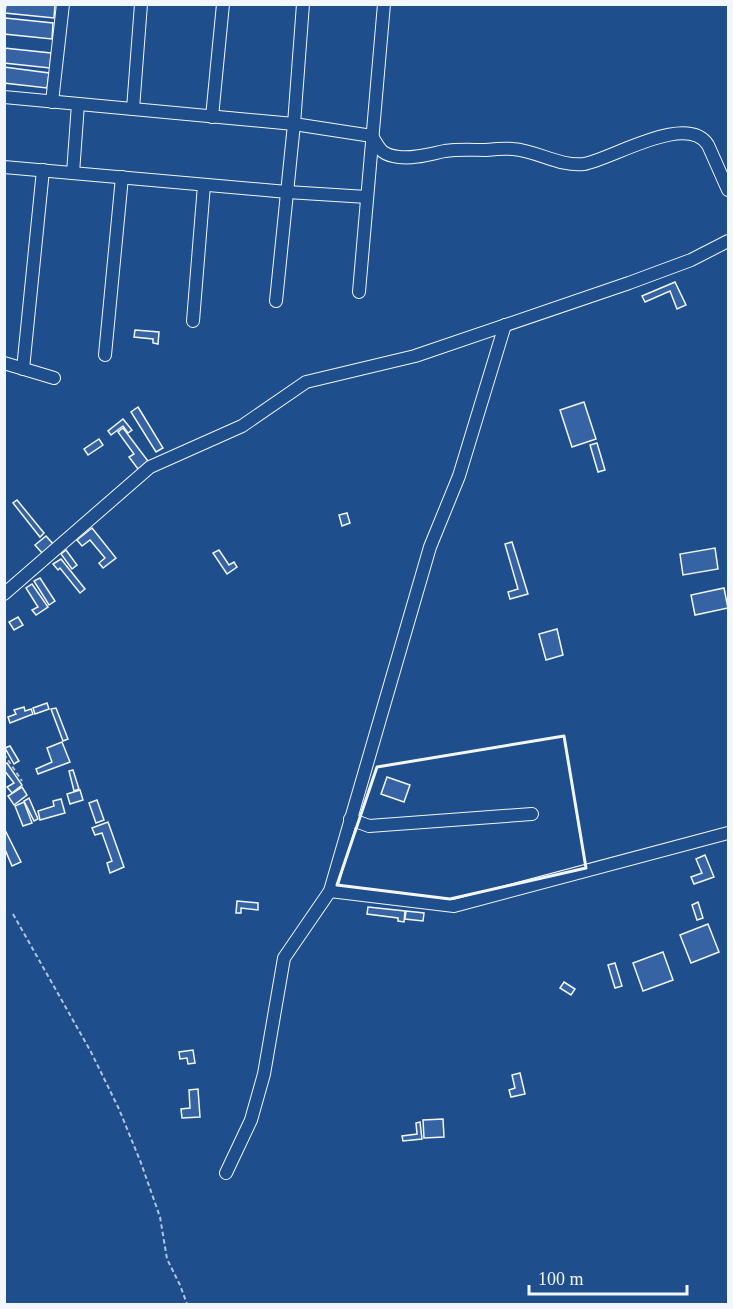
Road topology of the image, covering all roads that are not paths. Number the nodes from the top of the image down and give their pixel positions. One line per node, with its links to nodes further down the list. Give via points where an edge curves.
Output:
1 (63, 4): 7 (street)
2 (141, 4): 9 (street)
3 (224, 4): 10 (street)
4 (303, 4): 11 (street)
5 (384, 4): 12 (street)
6 (4, 97): 7 (street)
7 (52, 102): 8 (street)
8 (78, 104): 9 (street); 15 (street)
9 (133, 110): 10 (street)
10 (212, 117): 11 (street)
11 (294, 124): 12 (street); 19 (street)
12 (372, 136): 18 (street, via 378,148 398,157 448,150 512,148 570,165 588,163 663,135 697,135 708,145); 20 (street)
13 (4, 167): 14 (street)
14 (43, 170): 15 (street); 28 (street)
15 (73, 173): 16 (street)
16 (122, 177): 17 (street); 26 (street)
17 (204, 185): 19 (street); 24 (street)
18 (729, 190)
19 (287, 192): 20 (street); 23 (street)
20 (367, 197): 22 (street)
21 (729, 241): 25 (street, via 692,260)
22 (359, 292)
23 (276, 300)
24 (193, 321)
25 (505, 325): 30 (street, via 415,356 306,382 242,426 150,466); 32 (street, via 459,476 430,547)
26 (105, 355)
27 (4, 363): 28 (street)
28 (22, 369): 29 (street)
29 (54, 378)
30 (4, 594)
31 (532, 814): 32 (street, via 369,826)
32 (350, 819): 34 (street)
33 (729, 833): 34 (street, via 454,906)
34 (330, 891): 35 (street, via 284,958 264,1074 251,1120)
35 (226, 1173)

